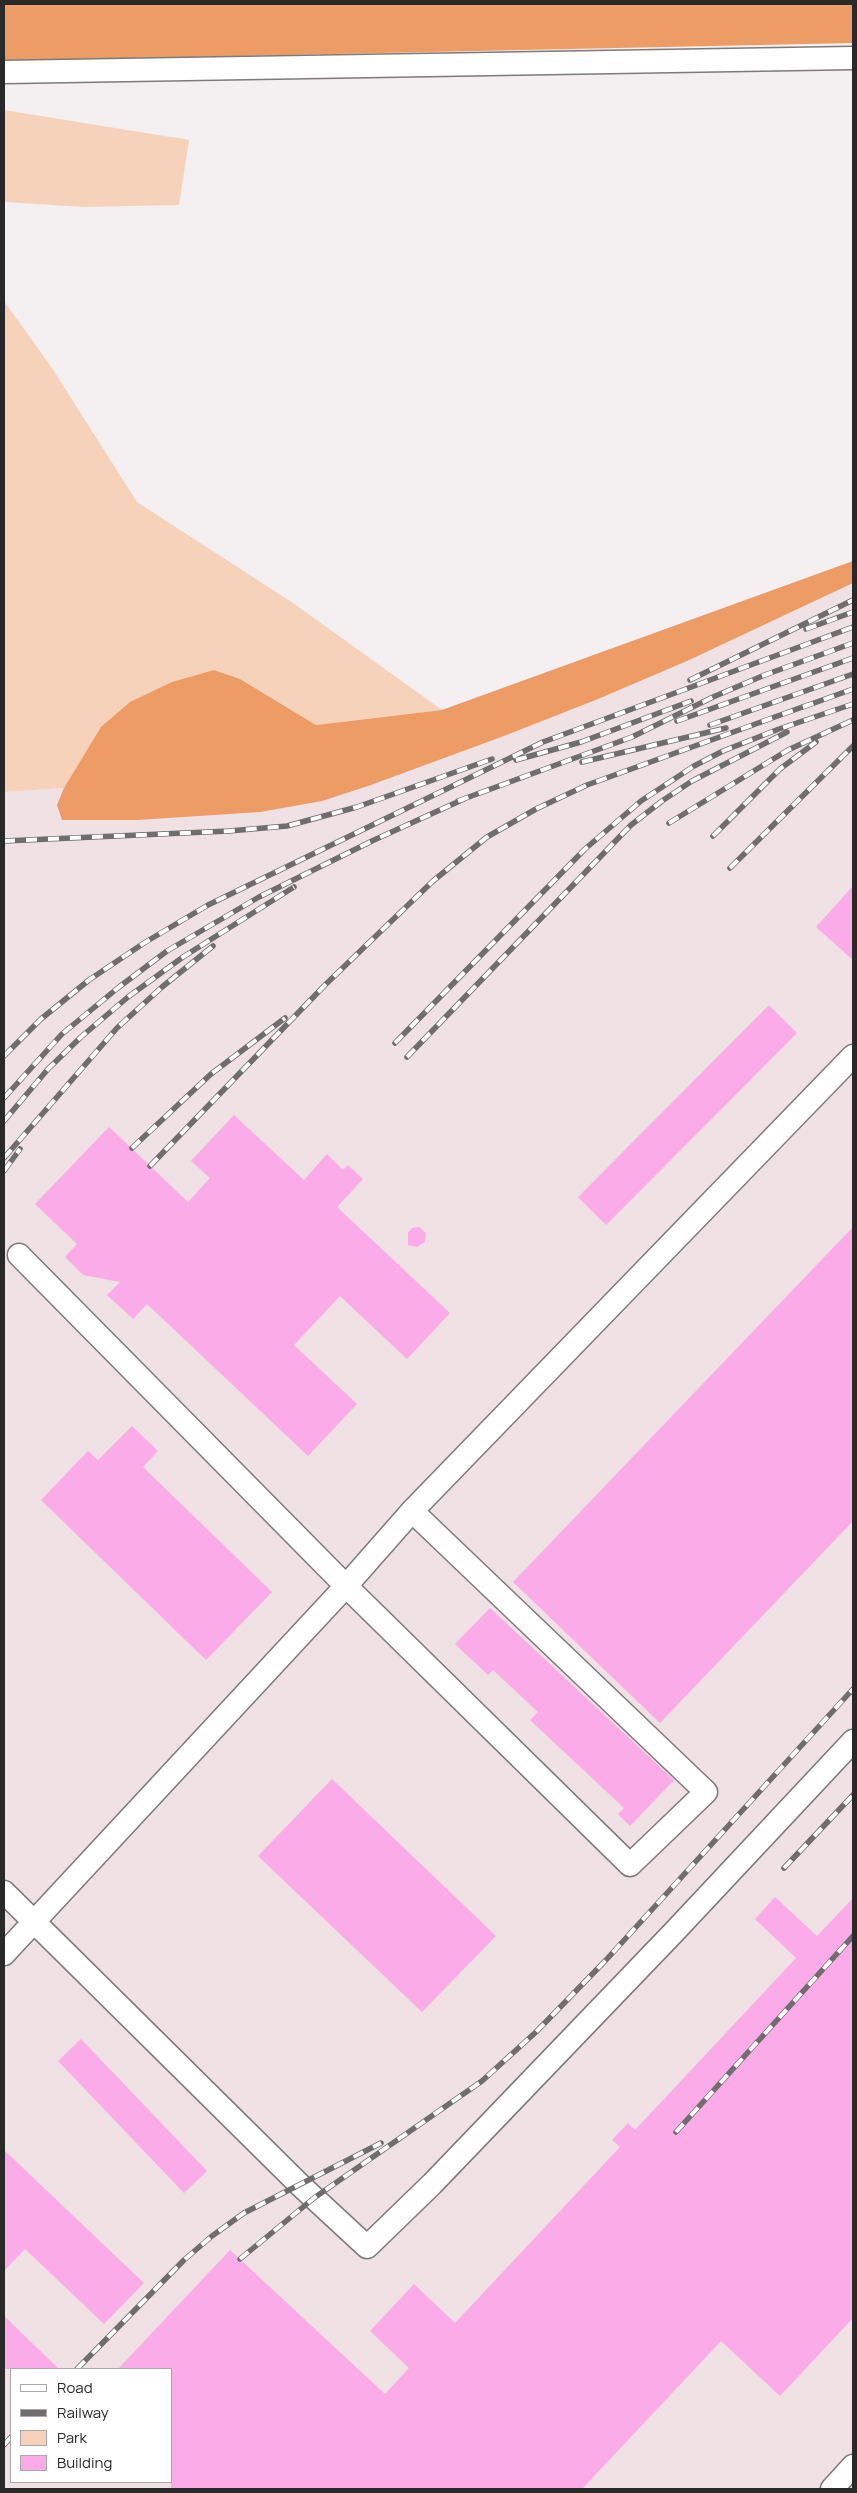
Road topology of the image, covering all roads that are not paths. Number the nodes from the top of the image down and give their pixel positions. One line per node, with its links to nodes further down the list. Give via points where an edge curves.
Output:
1 (853, 58): 2 (street)
2 (4, 72)
3 (853, 1056): 5 (street)
4 (19, 1256): 6 (street)
5 (412, 1511): 6 (street); 6 (street, via 706,1792 630,1865)
6 (346, 1586): 9 (street)
7 (853, 1741): 9 (street, via 439,2177 367,2247)
8 (4, 1892): 9 (street)
9 (34, 1922): 10 (street)
10 (4, 1954)
11 (853, 2466): 12 (street)
12 (832, 2489)

